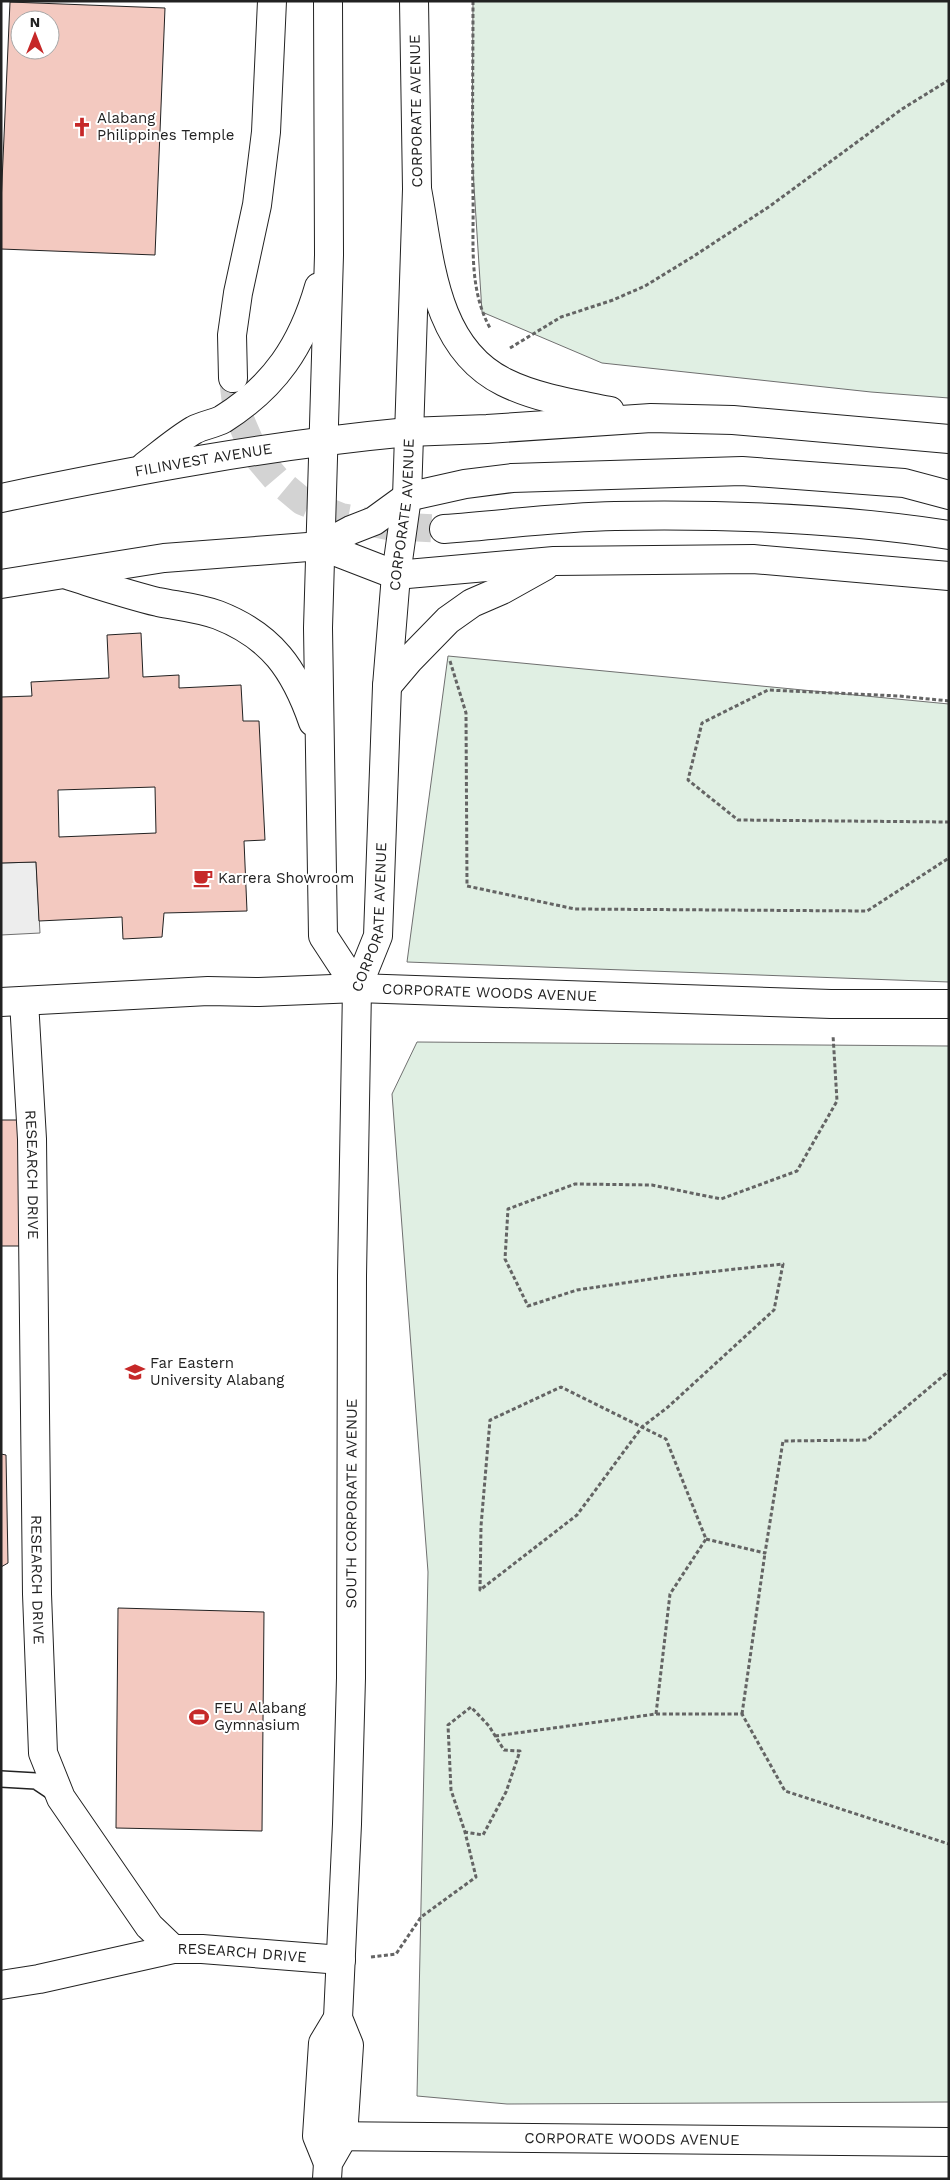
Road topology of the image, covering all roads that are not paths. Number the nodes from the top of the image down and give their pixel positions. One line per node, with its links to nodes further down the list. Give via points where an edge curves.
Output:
1 (272, 1): 6 (main road, via 266,132 257,205 232,334)
2 (328, 1): 5 (main road, CORPORATE AVENUE)
3 (414, 1): 4 (main road, CORPORATE AVENUE)
4 (417, 189): 7 (main road, via 436,289 448,324 464,351 503,382 532,394); 8 (main road, CORPORATE AVENUE)
5 (329, 255): 10 (main road, CORPORATE AVENUE); 11 (main road, via 311,316 298,343 270,382 248,402 220,420 195,429)
6 (233, 378)
7 (651, 418): 8 (main road, FILINVEST AVENUE); 9 (main road, via 733,420)
8 (408, 432): 10 (main road, FILINVEST AVENUE); 13 (main road, CORPORATE AVENUE)
9 (949, 439)
10 (324, 440): 11 (main road, FILINVEST AVENUE); 17 (main road, CORPORATE AVENUE)
11 (140, 470): 14 (main road, FILINVEST AVENUE)
12 (949, 495): 13 (main road, via 904,483 742,471 512,478)
13 (407, 497): 17 (main road, via 374,521); 20 (main road, CORPORATE AVENUE)
14 (1, 498)
15 (444, 529): 16 (main road, via 613,516 758,516 904,528)
16 (949, 535)
17 (321, 546): 19 (main road, via 164,558); 20 (main road); 24 (main road, CORPORATE AVENUE, via 318,628)
18 (554, 560): 20 (main road); 21 (main road, via 753,559); 23 (main road, via 472,603 448,620)
19 (62, 574): 22 (main road); 24 (main road, via 218,615 265,641 287,665 303,693)
20 (396, 575): 23 (main road, CORPORATE AVENUE)
21 (949, 576)
22 (1, 584)
23 (387, 686): 25 (main road, CORPORATE AVENUE, via 378,936)
24 (320, 742): 25 (main road, CORPORATE AVENUE, via 323,936)
25 (357, 988): 26 (main road, CORPORATE WOODS AVENUE, via 208,991); 27 (main road, CORPORATE WOODS AVENUE, via 831,1004); 31 (main road, SOUTH CORPORATE AVENUE, via 351,1678)
26 (13, 1002): 29 (main road, RESEARCH DRIVE, via 32,1139 37,1594 43,1754)
27 (949, 1004)
28 (1, 1779): 29 (lane, via 36,1781)
29 (60, 1798): 30 (main road, RESEARCH DRIVE, via 149,1926)
30 (173, 1949): 31 (main road, RESEARCH DRIVE); 32 (main road)
31 (341, 1960): 33 (main road, SOUTH CORPORATE AVENUE, via 338,2018 323,2043)
32 (1, 1986)
33 (330, 2136): 34 (main road, CORPORATE WOODS AVENUE); 35 (main road)
34 (949, 2142)
35 (328, 2171)

